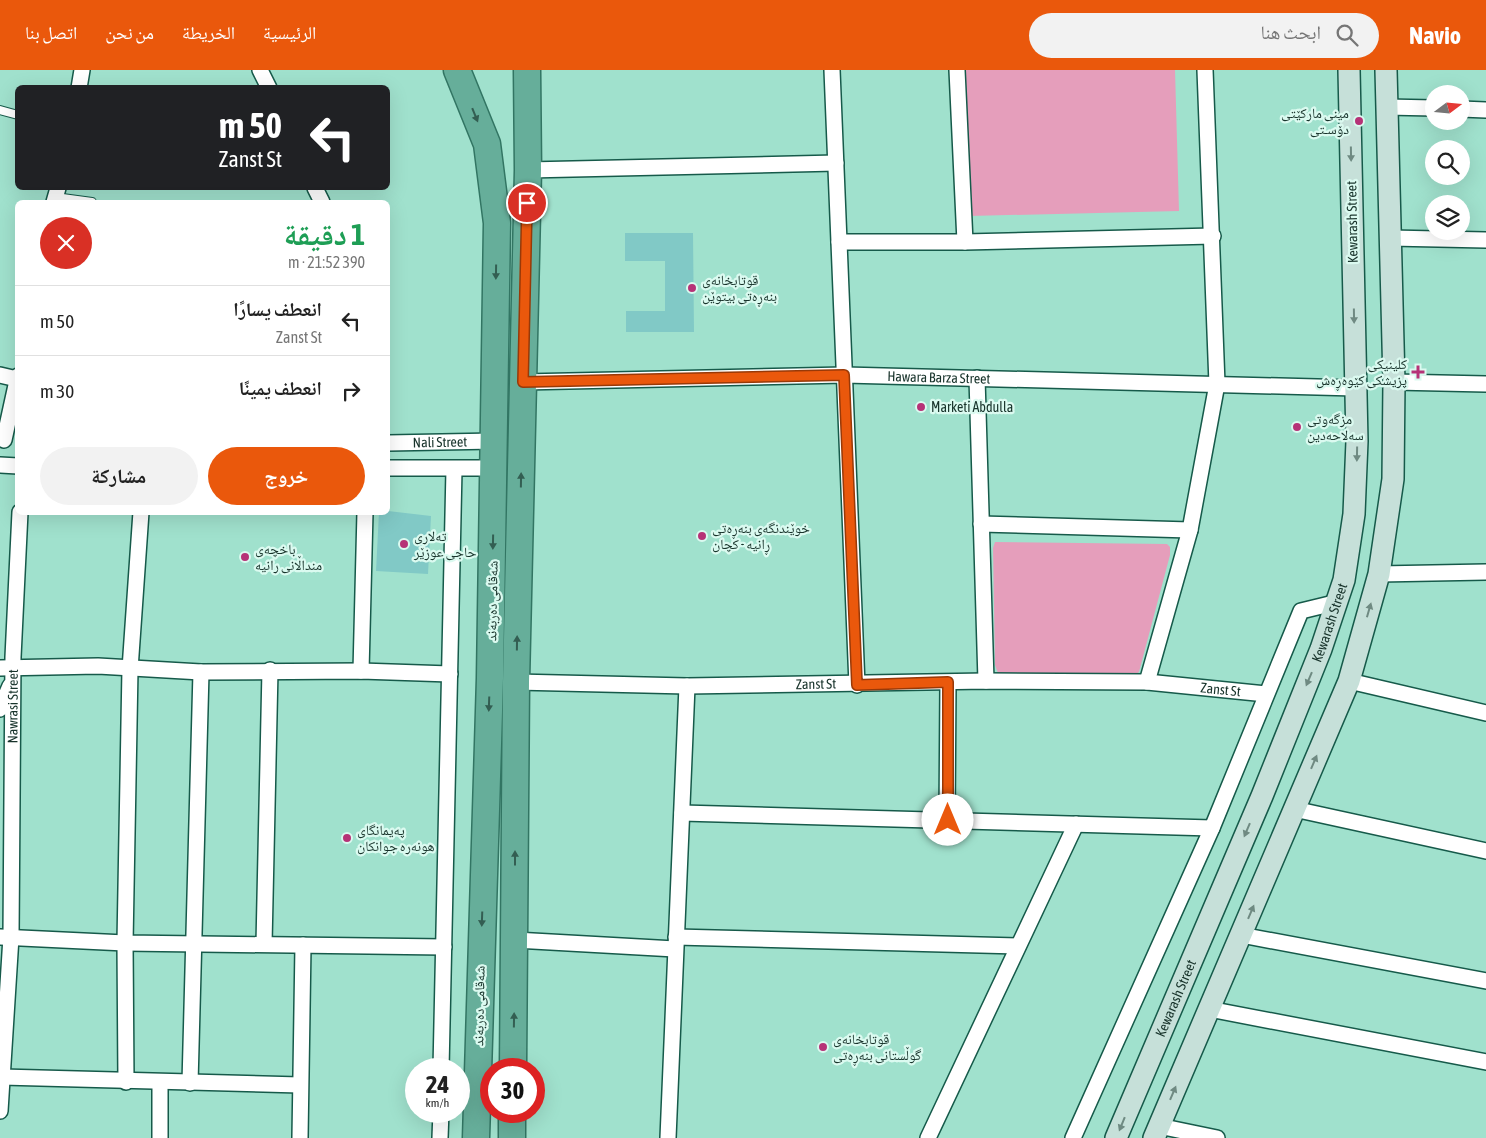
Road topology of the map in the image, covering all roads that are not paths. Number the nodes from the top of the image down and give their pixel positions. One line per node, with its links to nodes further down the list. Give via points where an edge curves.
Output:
1 (82, 70): 10 (street)
2 (260, 70): 11 (street)
3 (457, 70): 38 (highway, شەقامی دەربەند, one-way to 38, via 487,144 497,223)
4 (527, 70): 19 (highway, شەقامی دەربەند)
5 (832, 70): 18 (street)
6 (957, 70): 26 (street)
7 (1206, 70): 22 (street)
8 (1349, 70): 35 (main road, Kewarash Street, one-way to 35)
9 (1386, 70): 12 (main road)
10 (80, 85)
11 (267, 85)
12 (1386, 107): 13 (street); 23 (main road)
13 (1425, 108)
14 (1470, 109): 16 (street)
15 (0, 110): 17 (lane)
16 (1486, 110)
17 (15, 114)
18 (836, 163): 19 (street); 25 (street)
19 (528, 170): 31 (highway, شەقامی دەربەند)
20 (56, 196): 21 (lane)
21 (80, 200)
22 (1213, 236): 26 (street); 33 (street)
23 (1390, 238): 24 (street); 32 (main road)
24 (1486, 240)
25 (839, 242): 26 (street); 28 (street)
26 (965, 242)
27 (0, 375): 29 (street)
28 (844, 375): 30 (street, Hawara Barza Street); 31 (street, Hawara Barza Street); 64 (street)
29 (15, 377)
30 (977, 378): 33 (street, Hawara Barza Street); 48 (street)
31 (523, 382): 60 (highway, شەقامی دەربەند, one-way to 31)
32 (1394, 382): 34 (street); 51 (main road, via 1393,479)
33 (1218, 384): 35 (street, Hawara Barza Street); 49 (street)
34 (1486, 384)
35 (1355, 388): 52 (main road, Kewarash Street, one-way to 52, via 1358,441 1354,514)
36 (15, 390): 37 (street)
37 (7, 440)
38 (495, 441): 39 (street, Nali Street); 43 (highway, شەقامی دەربەند)
39 (390, 443)
40 (0, 465): 41 (street)
41 (15, 466)
42 (390, 468): 44 (street, Nali Street)
43 (494, 468): 44 (street, Nali Street); 103 (highway, شەقامی دەربەند, one-way to 103)
44 (454, 469): 58 (street)
45 (20, 515): 56 (street, Nawrasi Street)
46 (141, 515): 53 (street)
47 (365, 515): 55 (street)
48 (981, 524): 49 (street); 62 (street)
49 (1190, 530): 63 (street)
50 (1486, 572): 51 (street)
51 (1379, 574): 59 (main road, one-way to 51)
52 (1338, 602): 66 (street, via 1301,612); 108 (main road, Kewarash Street, one-way to 108, via 1262,796)
53 (130, 669): 56 (street, via 98,666); 57 (street); 78 (street)
54 (270, 670): 55 (street); 57 (street); 81 (street)
55 (361, 671): 58 (street)
56 (9, 672): 67 (street); 76 (street, Nawrasi Street)
57 (201, 672): 79 (street)
58 (450, 674): 84 (street)
59 (1349, 681): 68 (street); 69 (main road, one-way to 59)
60 (516, 682): 65 (street, Zanst St); 77 (highway, شەقامی دەربەند, one-way to 60)
61 (948, 682): 62 (street, Zanst St); 64 (street, Zanst St); 71 (street)
62 (986, 682): 63 (street, Zanst St)
63 (1147, 682): 66 (street, Zanst St)
64 (857, 685): 65 (street, Zanst St)
65 (687, 686): 70 (street)
66 (1266, 694): 73 (street)
67 (0, 709)
68 (1486, 713)
69 (1294, 809): 74 (street); 75 (main road, one-way to 69)
70 (682, 813): 71 (street); 80 (street)
71 (948, 820): 72 (street)
72 (1076, 824): 73 (street); 83 (street)
73 (1212, 828): 107 (street)
74 (1486, 851)
75 (1241, 935): 85 (street); 86 (main road)
76 (5, 937): 78 (street); 90 (street, Nawrasi Street)
77 (515, 940): 80 (street); 88 (highway, شەقامی دەربەند, one-way to 77)
78 (125, 943): 79 (street); 91 (street)
79 (192, 943): 81 (street); 93 (street)
80 (676, 943): 83 (street); 105 (street)
81 (264, 944): 82 (street)
82 (303, 945): 84 (street); 94 (street)
83 (1018, 946): 106 (street)
84 (444, 947): 87 (street)
85 (1486, 981)
86 (1209, 1009): 89 (street); 99 (main road, one-way to 86)
87 (441, 1058)
88 (513, 1058)
89 (1486, 1062)
90 (2, 1077): 91 (street); 95 (street, Nawrasi Street)
91 (126, 1082): 92 (street)
92 (160, 1083): 93 (street); 100 (street)
93 (190, 1083): 94 (street)
94 (300, 1085): 101 (street)
95 (0, 1094): 96 (street, Nawrasi Street)
96 (0, 1111)
97 (441, 1123): 102 (street)
98 (512, 1123): 104 (highway)
99 (1156, 1132): 109 (street)
100 (160, 1138)
101 (300, 1138)
102 (440, 1138)
103 (476, 1138)
104 (512, 1138)
105 (668, 1138)
106 (928, 1138)
107 (1073, 1138)
108 (1116, 1138)
109 (1217, 1138)

